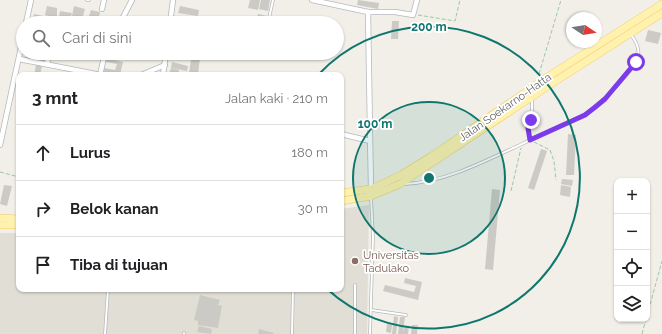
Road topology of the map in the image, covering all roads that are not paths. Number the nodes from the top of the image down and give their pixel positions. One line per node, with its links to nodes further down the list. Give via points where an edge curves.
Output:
1 (32, 0): 12 (street)
2 (104, 0): 9 (street)
3 (132, 0): 13 (street)
4 (173, 0): 14 (street)
5 (273, 0): 15 (lane)
6 (312, 0): 10 (street)
7 (417, 0): 10 (street, via 414,14)
8 (662, 4): 30 (main road, Jalan Soekarno-Hatta)
9 (102, 9)
10 (368, 12): 35 (street)
11 (662, 13): 16 (main road, Jalan Soekarno-Hatta)
12 (28, 16)
13 (124, 16)
14 (171, 16)
15 (270, 16)
16 (630, 33): 31 (main road, Jalan Soekarno-Hatta); 36 (lane, via 637,42 638,58 605,99 585,115)
17 (19, 60): 24 (street)
18 (25, 60): 22 (street)
19 (48, 60): 22 (street)
20 (103, 60): 27 (street)
21 (165, 60): 23 (street)
22 (47, 64): 26 (street)
23 (165, 65): 28 (street); 29 (street)
24 (16, 72)
25 (16, 72): 34 (street)
26 (82, 72)
27 (101, 72)
28 (148, 72)
29 (164, 72)
30 (523, 94): 32 (main road); 40 (main road, Jalan Soekarno-Hatta, via 432,156)
31 (532, 97): 32 (main road, Jalan Soekarno-Hatta); 36 (lane, via 532,116 528,128)
32 (525, 102): 38 (main road, Jalan Soekarno-Hatta)
33 (344, 135): 35 (street)
34 (1, 137): 37 (street)
35 (370, 140): 40 (street)
36 (530, 140): 38 (lane, via 497,157 437,179 419,184)
37 (0, 144)
38 (400, 184): 40 (main road, Jalan Soekarno-Hatta)
39 (344, 193): 40 (main road, Jalan Soekarno-Hatta)
40 (371, 193): 41 (main road, Jalan Soekarno-Hatta); 49 (lane)
41 (344, 200)
42 (0, 218): 43 (main road)
43 (16, 219)
44 (0, 225): 45 (main road)
45 (16, 225)
46 (355, 285): 53 (lane)
47 (108, 292): 51 (lane)
48 (294, 292): 52 (lane)
49 (371, 310): 50 (lane); 54 (lane)
50 (406, 315)
51 (105, 334)
52 (292, 334)
53 (355, 334)
54 (370, 334)

